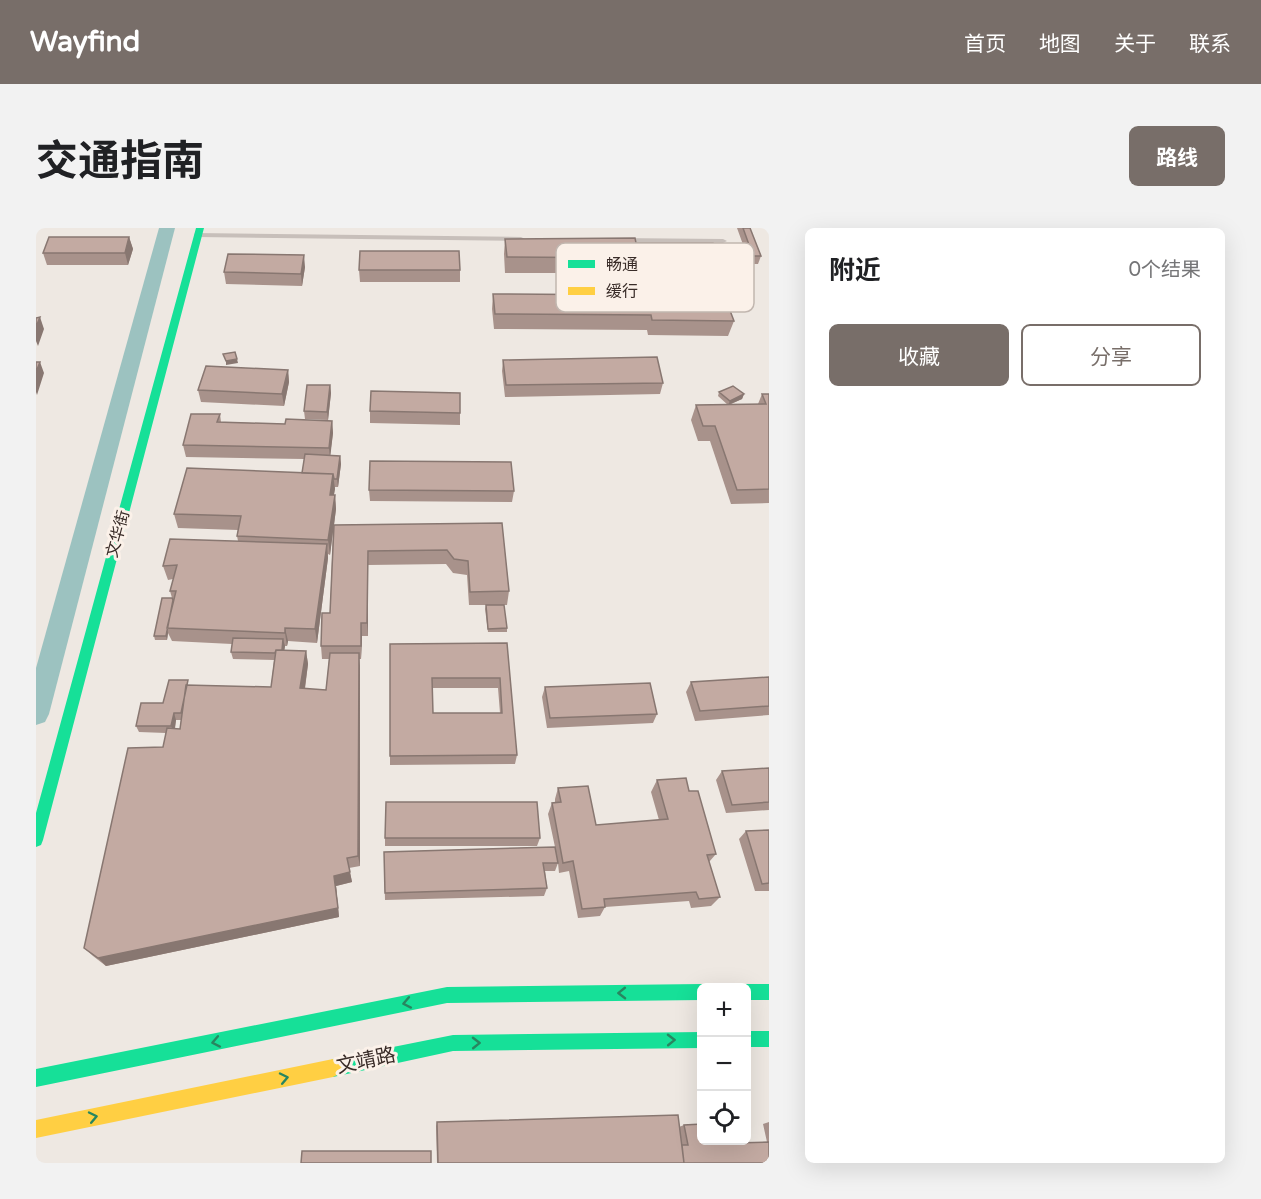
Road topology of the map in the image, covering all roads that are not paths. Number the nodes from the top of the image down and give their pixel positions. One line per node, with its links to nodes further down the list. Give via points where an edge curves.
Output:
1 (199, 231): 2 (lane); 5 (main road, 文华街)
2 (532, 239)
3 (604, 240): 4 (lane)
4 (723, 241)
5 (36, 840)
6 (697, 992): 12 (main road, one-way to 12, via 447,995)
7 (751, 992): 8 (main road)
8 (769, 992)
9 (751, 1039): 10 (main road)
10 (769, 1039)
11 (697, 1040): 13 (main road, 文靖路, one-way to 11, via 453,1043)
12 (36, 1078)
13 (36, 1129)

